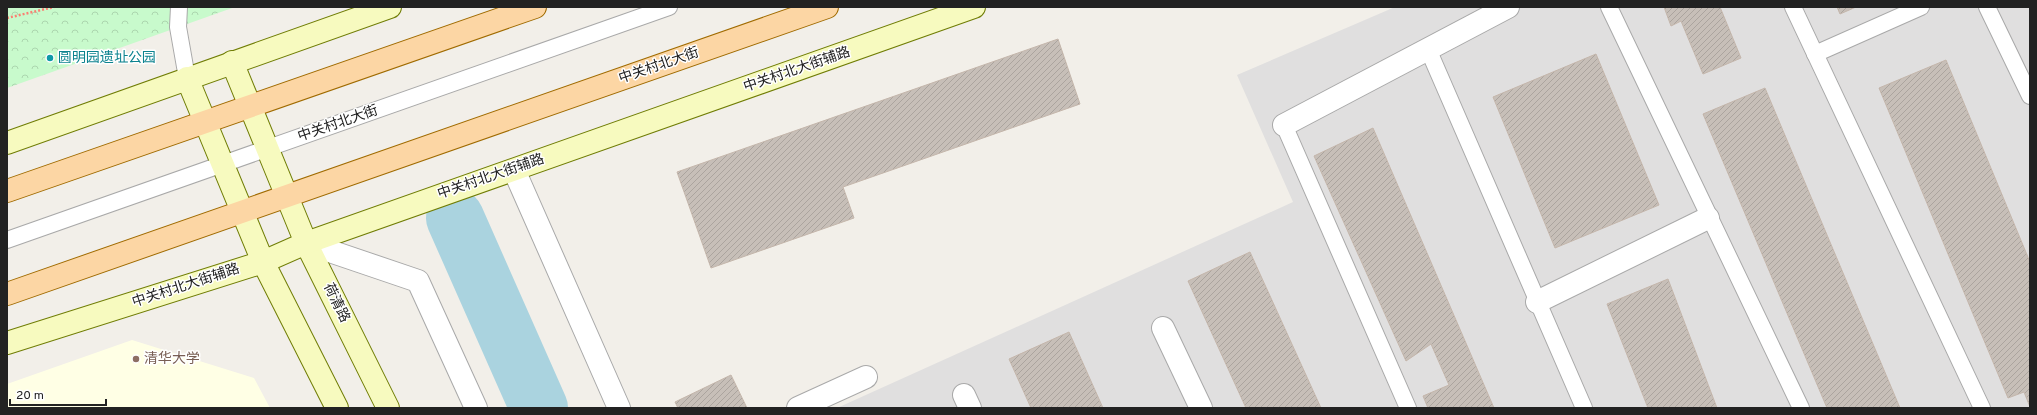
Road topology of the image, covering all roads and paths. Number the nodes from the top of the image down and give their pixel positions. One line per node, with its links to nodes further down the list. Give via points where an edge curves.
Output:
1 (54, 7): 13 (path)
2 (178, 7): 17 (lane, via 178,27)
3 (390, 7): 16 (street)
4 (535, 7): 19 (main road)
5 (669, 7): 23 (lane, 中关村北大街)
6 (827, 7): 27 (main road, 中关村北大街)
7 (974, 7): 25 (street, 中关村北大街辅路)
8 (1508, 7): 14 (street)
9 (1608, 7): 29 (lane)
10 (1793, 7): 15 (lane)
11 (1921, 7): 15 (lane)
12 (1987, 7): 18 (lane)
13 (7, 18)
14 (1428, 50): 21 (street); 34 (lane)
15 (1815, 54): 47 (lane)
16 (232, 62): 17 (street); 19 (street, 荷清路)
17 (187, 78): 20 (street); 22 (street)
18 (2030, 96)
19 (250, 106): 20 (main road); 23 (street, 荷清路)
20 (205, 122): 24 (street); 26 (main road)
21 (1284, 125): 44 (lane)
22 (7, 143)
23 (268, 149): 24 (lane, 中关村北大街); 27 (street, 荷清路)
24 (223, 165): 28 (street); 30 (lane, 中关村北大街)
25 (514, 170): 31 (street, 中关村北大街辅路); 41 (street)
26 (7, 191)
27 (288, 197): 28 (main road, 中关村北大街); 31 (street, 荷清路)
28 (241, 213): 32 (street); 33 (main road)
29 (1708, 218): 34 (street); 46 (lane)
30 (7, 240)
31 (306, 243): 32 (street, 中关村北大街辅路); 39 (street, 荷清路); 40 (street, via 418,281)
32 (263, 262): 36 (street, 中关村北大街辅路); 38 (street)
33 (7, 294)
34 (1537, 302): 45 (lane)
35 (1163, 328): 43 (street)
36 (7, 343)
37 (866, 377): 42 (street)
38 (337, 408)
39 (388, 408)
40 (476, 408)
41 (619, 408)
42 (798, 408)
43 (1201, 408)
44 (1408, 408)
45 (1584, 408)
46 (1801, 408)
47 (1982, 408)

